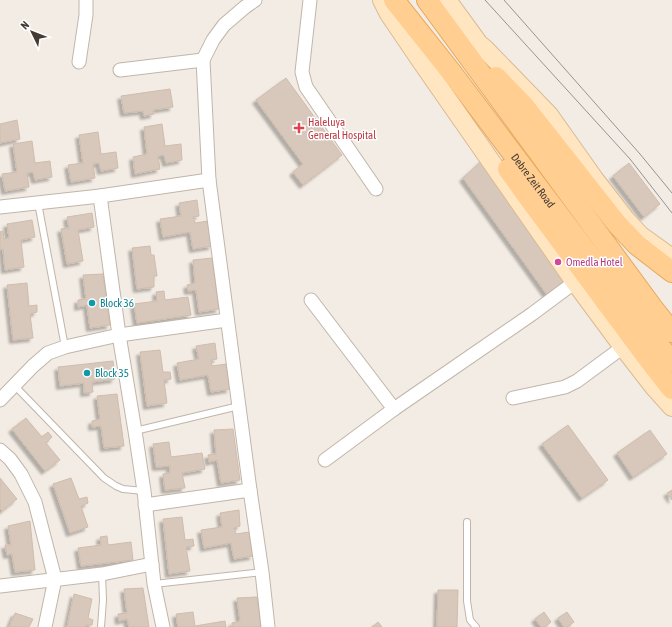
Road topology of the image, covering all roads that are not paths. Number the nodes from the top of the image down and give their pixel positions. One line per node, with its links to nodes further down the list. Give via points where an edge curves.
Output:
1 (86, 0): 9 (street)
2 (255, 0): 8 (street, via 224,25)
3 (310, 0): 14 (street, via 302,72 306,87)
4 (382, 0): 20 (main road, via 389,14)
5 (394, 0): 12 (main road, Debre Zeit Road)
6 (427, 0): 10 (main road)
7 (447, 0): 18 (main road, via 479,44 549,115 626,220 640,235)
8 (203, 60): 11 (street); 13 (street)
9 (78, 62)
10 (476, 68): 19 (main road, via 495,76 524,106 617,224 637,245); 23 (main road)
11 (120, 70)
12 (452, 73): 27 (main road, Debre Zeit Road); 29 (main road, via 479,126)
13 (209, 180): 15 (street); 22 (street)
14 (376, 189)
15 (100, 196): 16 (street); 24 (street)
16 (38, 203): 17 (street); 25 (lane)
17 (0, 206)
18 (672, 258)
19 (672, 272)
20 (575, 282): 26 (main road); 34 (street)
21 (311, 300): 34 (street)
22 (227, 320): 24 (street); 32 (street)
23 (672, 332)
24 (119, 335): 25 (street); 35 (street)
25 (65, 347): 28 (street, via 48,353)
26 (623, 347): 30 (street, via 565,387); 33 (main road)
27 (672, 362)
28 (14, 385): 31 (street); 39 (lane, via 104,478 123,489)
29 (672, 389)
30 (513, 398)
31 (0, 400)
32 (239, 406): 35 (lane); 38 (street)
33 (672, 407)
34 (394, 409): 37 (street)
35 (135, 431): 39 (street)
36 (0, 450): 45 (street, via 21,474 35,502)
37 (325, 460)
38 (250, 490): 40 (street); 43 (street)
39 (144, 491): 40 (street)
40 (145, 505): 42 (street)
41 (467, 522): 52 (lane, via 467,601 470,620)
42 (152, 564): 44 (street); 46 (street)
43 (262, 572): 46 (lane); 51 (street)
44 (102, 574): 45 (street); 49 (lane)
45 (55, 579): 47 (street); 48 (street)
46 (154, 584): 50 (street)
47 (0, 586)
48 (45, 627)
49 (101, 627)
50 (163, 627)
51 (268, 627)
52 (476, 627)

